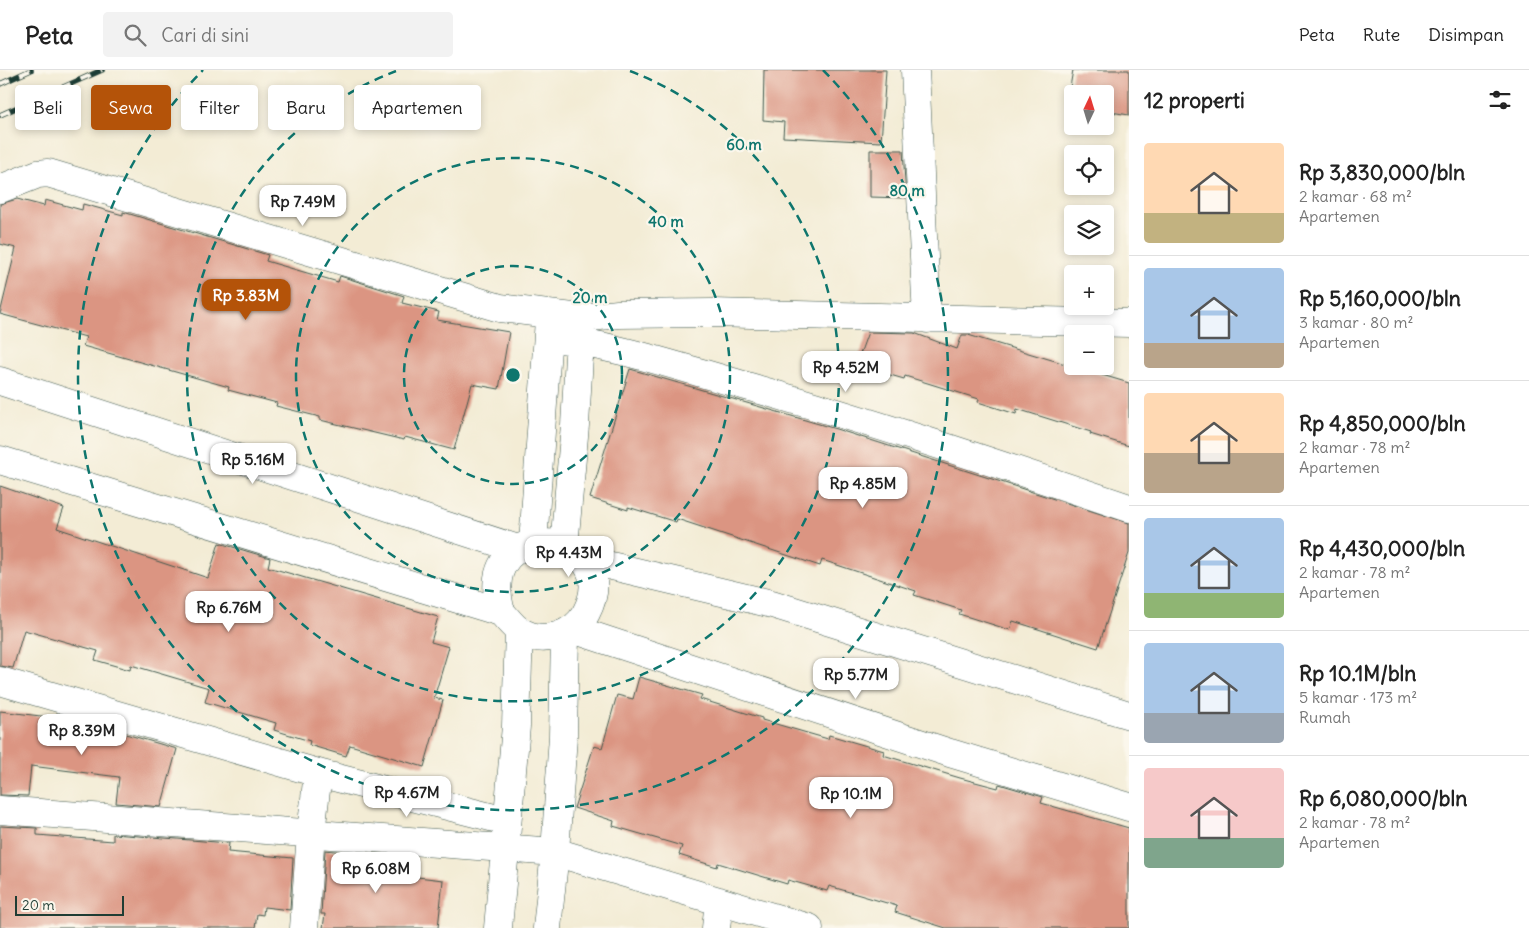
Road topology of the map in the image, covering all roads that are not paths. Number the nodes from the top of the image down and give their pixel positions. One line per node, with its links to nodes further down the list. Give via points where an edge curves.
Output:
1 (915, 70): 3 (street)
2 (0, 189): 5 (street, via 48,173 500,308)
3 (927, 319): 4 (street); 6 (street, via 618,314)
4 (1129, 323)
5 (549, 326): 6 (street); 10 (street)
6 (581, 329): 9 (street); 11 (street)
7 (0, 381): 10 (street)
8 (0, 460): 12 (street)
9 (1129, 508)
10 (526, 546): 11 (street, via 548,542); 12 (street, via 506,561 498,577 496,594)
11 (573, 552): 13 (street, via 590,573 593,589 591,604 583,619); 15 (street, via 772,604)
12 (510, 621): 13 (street, via 542,638); 19 (street, via 516,726)
13 (568, 632): 17 (street); 22 (street)
14 (0, 682): 16 (street)
15 (1129, 715)
16 (318, 773): 19 (street); 20 (street)
17 (1129, 808)
18 (0, 810): 20 (street)
19 (506, 821): 21 (street)
20 (311, 833): 21 (street); 24 (street)
21 (505, 849): 22 (street); 25 (street)
22 (556, 852): 23 (street); 26 (street)
23 (719, 901): 27 (street); 28 (street)
24 (304, 928)
25 (498, 928)
26 (547, 928)
27 (716, 928)
28 (809, 928)

